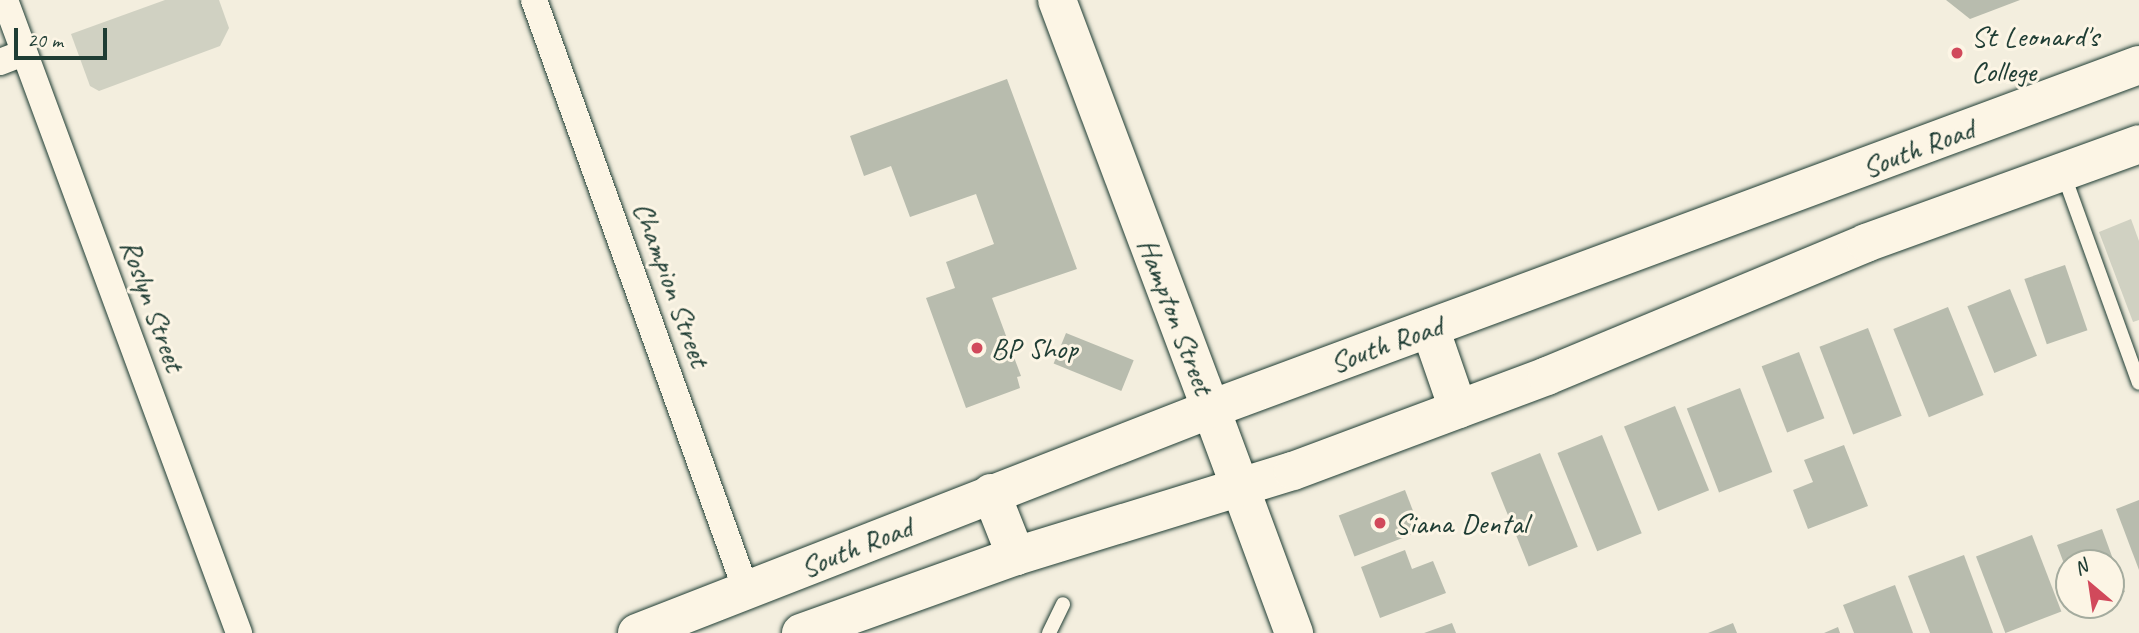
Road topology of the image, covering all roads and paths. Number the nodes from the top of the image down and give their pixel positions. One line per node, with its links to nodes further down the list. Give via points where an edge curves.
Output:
1 (5, 0): 4 (street, Roslyn Street)
2 (534, 0): 15 (street, Champion Street)
3 (1056, 0): 10 (main road, Hampton Street)
4 (12, 57): 17 (street, Roslyn Street)
5 (2139, 65): 8 (main road, South Road)
6 (2139, 144): 7 (main road, South Road)
7 (2063, 173): 9 (lane); 11 (main road, South Road, via 1866,243)
8 (1430, 328): 10 (main road, South Road); 11 (main road)
9 (2139, 383)
10 (1211, 409): 12 (main road, Hampton Street); 13 (main road, South Road)
11 (1458, 409): 12 (main road, South Road)
12 (1240, 487): 14 (main road, South Road); 21 (main road, Hampton Street)
13 (991, 493): 14 (main road); 15 (main road, South Road)
14 (1016, 556): 19 (main road, South Road)
15 (746, 590): 18 (main road, South Road)
16 (1063, 604): 20 (lane)
17 (239, 633)
18 (637, 633)
19 (801, 633)
20 (1049, 633)
21 (1294, 633)

